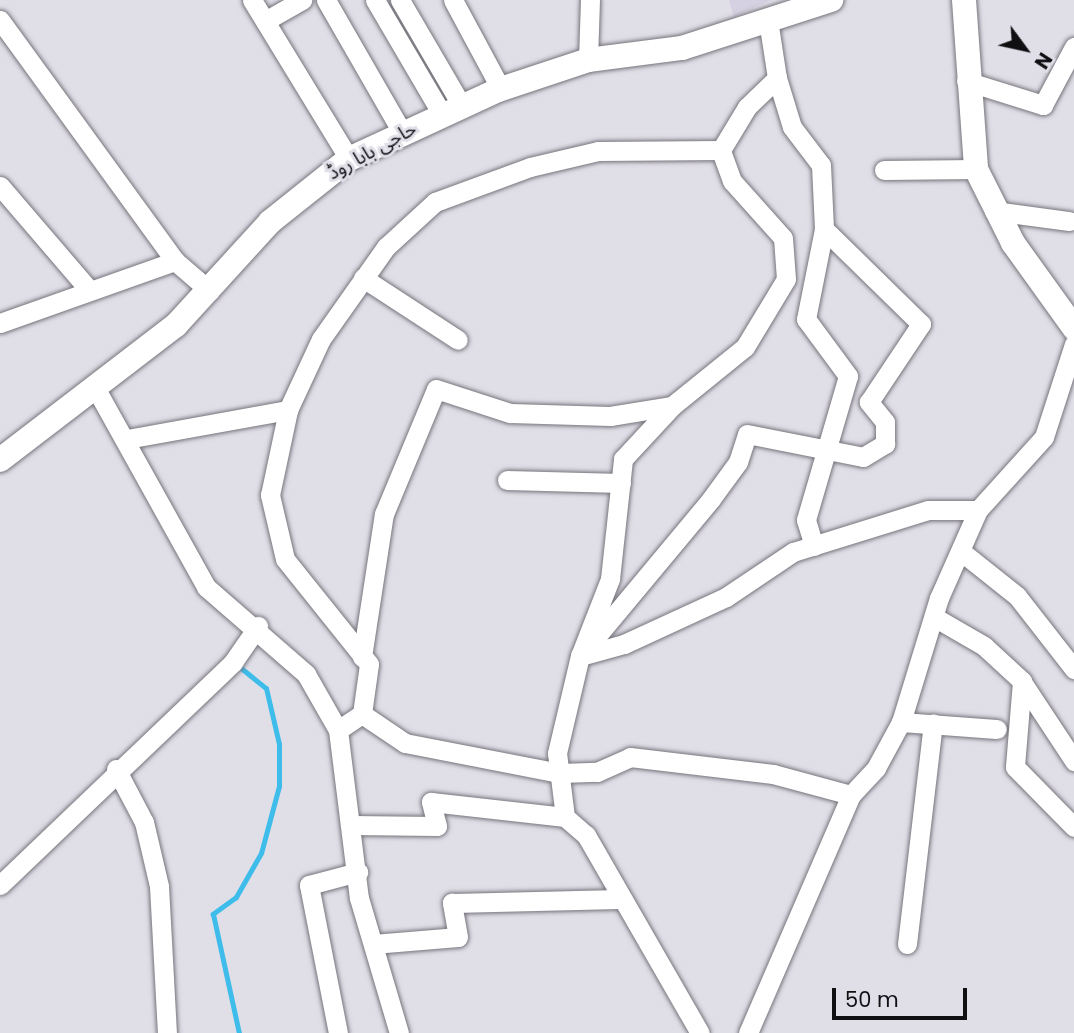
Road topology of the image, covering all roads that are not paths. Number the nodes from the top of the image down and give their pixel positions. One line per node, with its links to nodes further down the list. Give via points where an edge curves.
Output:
1 (252, 0): 12 (street)
2 (302, 0): 12 (street)
3 (326, 0): 19 (street)
4 (375, 0): 18 (street)
5 (400, 0): 18 (street)
6 (453, 0): 17 (street)
7 (590, 0): 14 (street)
8 (831, 0): 11 (main road, حاجی بابا روڈ)
9 (964, 0): 16 (main road)
10 (0, 20): 28 (street)
11 (768, 20): 14 (main road, حاجی بابا روڈ, via 682,48); 15 (street)
12 (265, 21): 21 (street)
13 (1074, 47): 16 (street, via 1043,105)
14 (589, 60): 17 (main road, حاجی بابا روڈ)
15 (777, 78): 20 (street, via 747,107); 27 (street, via 792,127 821,165)
16 (966, 81): 22 (main road)
17 (501, 89): 18 (main road, حاجی بابا روڈ)
18 (452, 110): 19 (main road, حاجی بابا روڈ)
19 (402, 132): 21 (main road, حاجی بابا روڈ)
20 (721, 150): 29 (street, via 598,152 520,171 419,211); 37 (street, via 732,181 783,238 786,279 745,347)
21 (349, 159): 31 (main road, حاجی بابا روڈ, via 270,222)
22 (976, 169): 23 (street); 25 (main road)
23 (884, 170)
24 (0, 186): 30 (street)
25 (993, 211): 26 (street); 33 (main road)
26 (1069, 221)
27 (824, 229): 40 (street, via 806,319 848,376); 40 (street, via 920,324 869,402 885,422 885,444 863,457)
28 (175, 261): 30 (street); 31 (street)
29 (363, 278): 34 (street); 38 (street, via 321,339)
30 (89, 290): 32 (street)
31 (210, 291): 36 (main road, حاجی بابا روڈ)
32 (0, 323)
33 (1074, 328)
34 (458, 341)
35 (1074, 344): 44 (street, via 1044,437)
36 (96, 389): 39 (street); 41 (main road, حاجی بابا روڈ)
37 (672, 406): 43 (street, via 623,460); 50 (street, via 610,416 510,413 436,390 384,514)
38 (288, 410): 39 (street); 50 (street, via 270,495 285,558)
39 (127, 439): 48 (street, via 206,587)
40 (831, 447): 45 (street, via 806,520); 49 (street, via 747,434 738,462 711,499)
41 (0, 460)
42 (507, 480): 43 (street)
43 (621, 483): 49 (street, via 610,579)
44 (978, 510): 45 (street, via 928,510); 46 (street)
45 (814, 546): 49 (street, via 793,552 726,597 624,644)
46 (963, 553): 47 (street); 51 (street, via 1017,596)
47 (934, 617): 52 (street, via 984,646); 54 (street)
48 (258, 626): 57 (street, via 306,674); 59 (street, via 233,662)
49 (580, 656): 60 (street, via 557,753)
50 (362, 657): 53 (street, via 369,664)
51 (1074, 669)
52 (1022, 681): 58 (street); 64 (street, via 1014,767)
53 (362, 714): 57 (street); 60 (street, via 405,743)
54 (901, 722): 55 (street); 61 (street, via 876,768)
55 (933, 724): 56 (street); 69 (street)
56 (997, 729)
57 (338, 730): 63 (street)
58 (1074, 761)
59 (116, 769): 66 (street); 70 (street, via 144,822 159,886)
60 (560, 773): 61 (street, via 597,772 630,757 773,774); 62 (street)
61 (851, 795): 74 (street)
62 (565, 817): 63 (street, via 431,802 437,826); 67 (street, via 586,835)
63 (351, 825): 65 (street)
64 (1074, 827)
65 (358, 872): 68 (street); 71 (street, via 309,885)
66 (0, 885)
67 (620, 899): 68 (street, via 452,903 458,937); 73 (street)
68 (373, 944): 72 (street)
69 (907, 944)
70 (167, 1033)
71 (338, 1033)
72 (399, 1033)
73 (700, 1033)
74 (748, 1033)

